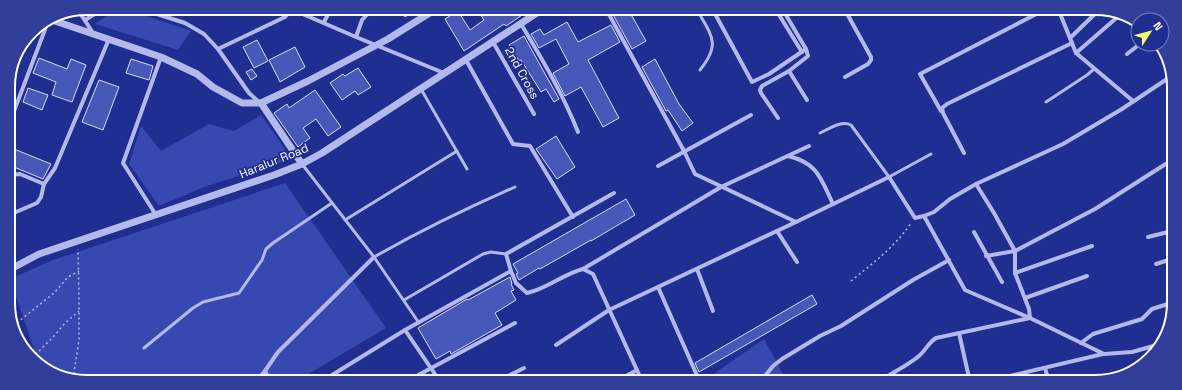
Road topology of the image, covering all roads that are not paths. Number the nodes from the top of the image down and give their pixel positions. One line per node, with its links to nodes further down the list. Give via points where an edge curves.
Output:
1 (93, 15): 20 (street)
2 (160, 15): 32 (street, via 185,23 204,34)
3 (287, 15): 32 (street)
4 (307, 15): 22 (street)
5 (328, 15): 22 (street)
6 (367, 15): 26 (street)
7 (426, 15): 31 (street)
8 (534, 15): 23 (street, Haralur Road)
9 (609, 15): 60 (street)
10 (700, 15): 41 (lane, via 712,36 713,45 709,59)
11 (716, 15): 34 (street, via 752,82)
12 (779, 15): 34 (street)
13 (786, 15): 33 (street)
14 (848, 15): 44 (street, via 871,60)
15 (1034, 15): 52 (street, via 920,74)
16 (1061, 15): 27 (street)
17 (1094, 15): 27 (street)
18 (82, 16): 20 (street)
19 (1117, 18): 36 (street)
20 (85, 20): 25 (street)
21 (57, 22): 25 (street)
22 (324, 22): 26 (street)
23 (521, 24): 29 (street, Haralur Road); 56 (street, via 550,72)
24 (45, 29): 51 (street)
25 (93, 34): 28 (street)
26 (356, 37): 31 (street)
27 (1070, 38): 30 (street)
28 (109, 39): 38 (street); 70 (street, via 55,168)
29 (493, 42): 39 (street, Haralur Road); 53 (street, 2nd Cross)
30 (1072, 43): 36 (street); 52 (street, via 947,104 942,108)
31 (376, 45): 43 (street); 50 (street)
32 (218, 49): 50 (street, via 249,93)
33 (806, 49): 34 (street); 42 (street, via 808,56)
34 (802, 52)
35 (1130, 52): 37 (street)
36 (1076, 53): 40 (street)
37 (1127, 54)
38 (161, 57): 50 (street, via 197,74 213,87 242,103); 78 (street, via 123,163)
39 (466, 60): 43 (street, Haralur Road); 80 (street, via 513,144 530,146)
40 (1094, 69): 48 (street); 49 (lane)
41 (700, 70)
42 (790, 71): 47 (street); 55 (street, via 762,86 760,90)
43 (444, 73): 46 (street, Haralur Road)
44 (845, 77)
45 (1166, 79): 48 (street)
46 (421, 89): 59 (lane); 65 (street, Haralur Road)
47 (806, 100)
48 (1133, 101): 71 (street, via 1063,144)
49 (1046, 102)
50 (261, 103): 65 (street)
51 (15, 109)
52 (943, 113): 61 (street)
53 (534, 114)
54 (751, 115): 60 (street)
55 (778, 118)
56 (578, 132)
57 (820, 133): 69 (lane, via 842,123 851,125)
58 (809, 146): 63 (street)
59 (457, 151): 67 (lane); 81 (lane)
60 (684, 151): 66 (street); 73 (street, via 694,174)
61 (964, 153)
62 (931, 154): 69 (lane)
63 (788, 156): 73 (street); 76 (street, via 806,162 813,168)
64 (1167, 163): 88 (street, via 1095,209)
65 (302, 164): 75 (lane); 78 (street, Haralur Road)
66 (658, 166)
67 (467, 169)
68 (15, 174): 70 (street)
69 (889, 176): 76 (street); 79 (street, via 915,218)
70 (44, 184): 77 (street, via 42,197 37,203)
71 (976, 184): 79 (street); 88 (street)
72 (515, 187): 91 (lane, via 414,234)
73 (721, 187): 82 (street); 97 (street)
74 (614, 193): 80 (street)
75 (332, 203): 81 (lane); 117 (lane, via 266,249 262,260 239,292 203,302)
76 (833, 204): 82 (street)
77 (15, 212)
78 (156, 215): 96 (street, Haralur Road, via 40,254)
79 (924, 216): 92 (street)
80 (572, 217): 89 (street)
81 (345, 220): 91 (lane)
82 (796, 222): 83 (street)
83 (777, 231): 94 (street); 98 (street)
84 (974, 232): 90 (street)
85 (1167, 232): 86 (street)
86 (1148, 237)
87 (1092, 246): 100 (street)
88 (1015, 251): 90 (street); 100 (street)
89 (506, 254): 99 (street); 105 (lane, via 484,254)
90 (986, 256): 102 (street)
91 (374, 257): 105 (lane); 123 (street, via 278,352)
92 (949, 260): 109 (street, via 966,290); 133 (street, via 847,323 782,359)
93 (1167, 261): 95 (street)
94 (797, 262)
95 (1156, 264)
96 (15, 267)
97 (583, 269): 99 (street, via 573,271 536,291 527,293 516,283); 107 (street, via 593,274)
98 (697, 269): 103 (street); 108 (street)
99 (511, 271): 110 (street)
100 (1015, 272): 104 (street)
101 (1087, 276): 104 (street)
102 (1002, 282)
103 (658, 287): 107 (street); 132 (street)
104 (1025, 298): 109 (street)
105 (404, 300): 110 (lane)
106 (1167, 304): 114 (street, via 1152,309 1142,319 1094,334)
107 (609, 310): 115 (street); 122 (street)
108 (713, 311)
109 (1030, 318): 113 (street); 114 (street)
110 (420, 323): 112 (street)
111 (515, 323): 121 (street)
112 (405, 330): 121 (street); 126 (street)
113 (959, 333): 134 (street, via 936,338 917,358); 135 (street)
114 (1081, 343): 118 (street)
115 (556, 345)
116 (1152, 346): 118 (street, via 1132,352)
117 (144, 348)
118 (1104, 354): 120 (street)
119 (524, 368): 129 (street)
120 (1045, 368): 136 (street); 137 (street)
121 (431, 369): 127 (street); 128 (street)
122 (637, 370): 130 (street); 131 (street)
123 (265, 371): 124 (street); 125 (street)
124 (261, 375)
125 (267, 375)
126 (332, 375)
127 (419, 375)
128 (435, 375)
129 (510, 375)
130 (628, 375)
131 (639, 375)
132 (697, 375)
133 (766, 375)
134 (889, 375)
135 (968, 375)
136 (1014, 375)
137 (1047, 375)

